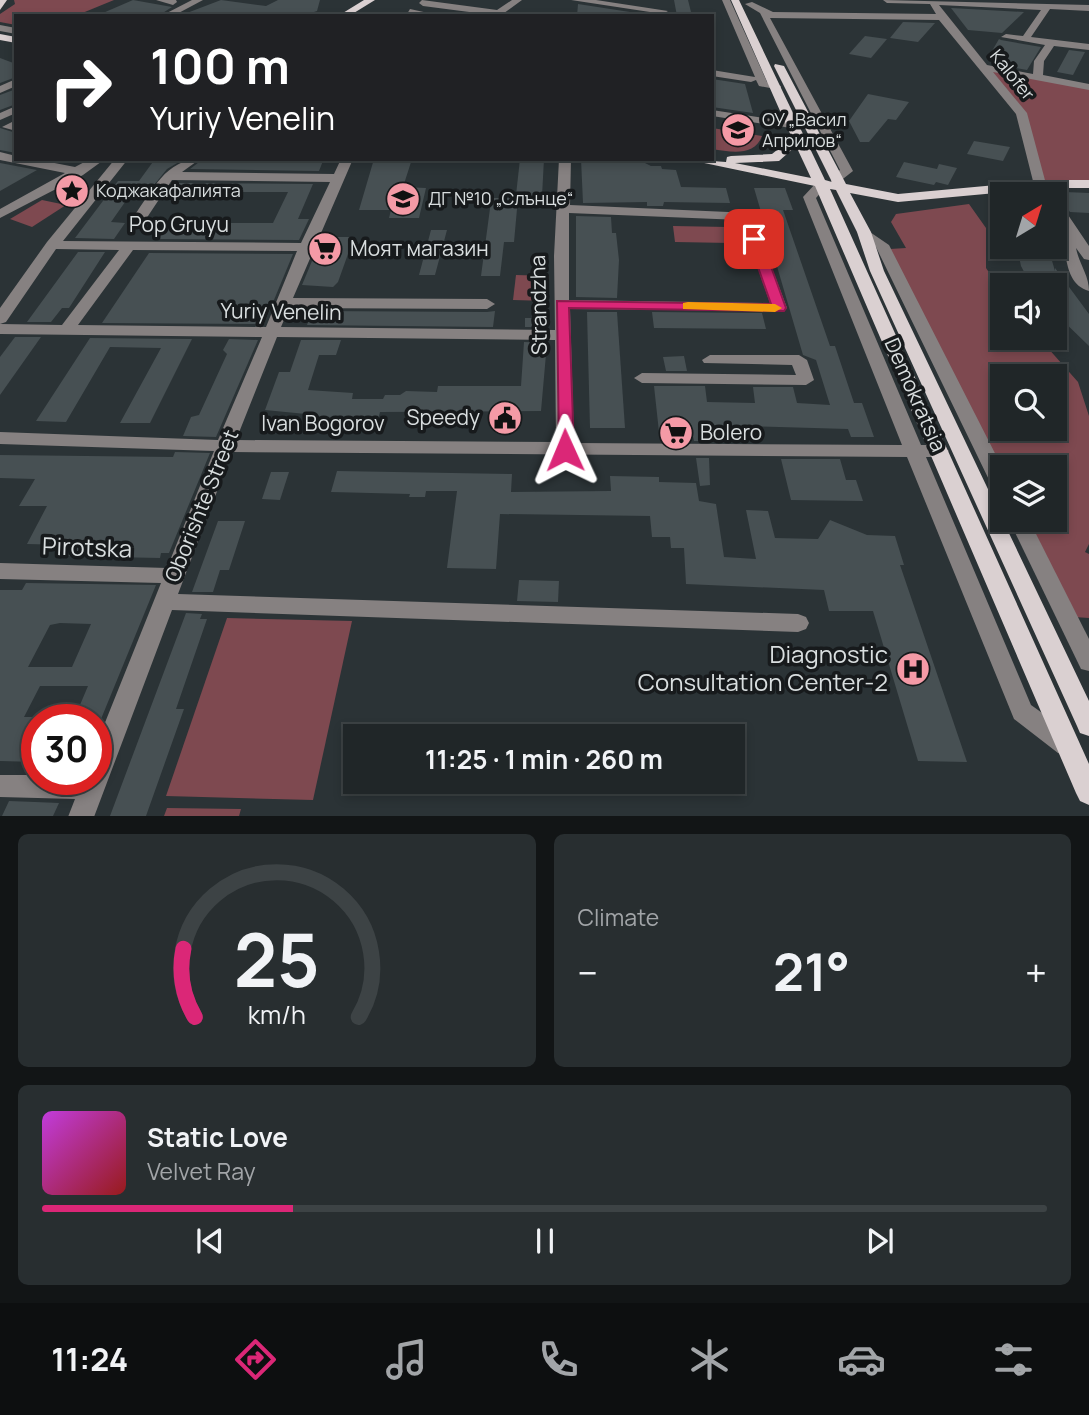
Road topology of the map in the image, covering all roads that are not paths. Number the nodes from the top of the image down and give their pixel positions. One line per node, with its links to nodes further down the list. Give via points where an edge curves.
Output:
1 (3, 0): 17 (main road)
2 (160, 0): 14 (street)
3 (199, 0): 22 (street)
4 (371, 0): 23 (main road)
5 (384, 0): 24 (main road)
6 (428, 0): 18 (street, via 423,3)
7 (517, 0): 28 (street)
8 (575, 0): 21 (street)
9 (662, 0): 21 (street)
10 (726, 0): 40 (street, via 763,84)
11 (735, 0): 40 (main road, Demokratsia)
12 (887, 0): 13 (street)
13 (932, 0): 16 (street); 30 (street, Kalofer)
14 (173, 2)
15 (748, 2): 29 (street); 56 (main road, Demokratsia)
16 (1032, 3): 19 (street); 32 (street, via 1046,9)
17 (0, 7)
18 (455, 8): 26 (street); 27 (street)
19 (1089, 8)
20 (410, 12): 25 (street)
21 (664, 13)
22 (169, 14)
23 (346, 14)
24 (360, 14)
25 (425, 14)
26 (444, 14)
27 (490, 14)
28 (497, 14)
29 (764, 14): 30 (street); 56 (street, via 847,171)
30 (942, 17): 35 (street, Kalofer)
31 (1006, 37): 32 (street)
32 (1026, 38): 33 (street)
33 (1051, 42): 34 (street); 37 (street, via 1039,61)
34 (1089, 47)
35 (986, 68): 37 (street); 57 (street, Kalofer, via 1021,113)
36 (714, 73): 38 (street)
37 (1038, 78): 39 (street)
38 (751, 79)
39 (1089, 87)
40 (777, 88): 42 (main road, Demokratsia)
41 (714, 113): 42 (street)
42 (791, 125): 43 (main road, Demokratsia)
43 (797, 139): 44 (main road, via 781,155 768,160); 56 (main road, Demokratsia)
44 (717, 159): 56 (main road)
45 (27, 161): 52 (street)
46 (95, 161): 52 (street)
47 (120, 161): 53 (street)
48 (191, 161): 54 (street)
49 (346, 161): 55 (street, Oborishte Street)
50 (565, 161): 63 (street, Strandzha)
51 (703, 161): 56 (main road)
52 (76, 172): 53 (street); 64 (street)
53 (107, 175): 68 (street)
54 (167, 176): 55 (street); 65 (street)
55 (340, 178): 70 (street, Oborishte Street)
56 (828, 182): 61 (main road); 62 (main road); 67 (main road, Demokratsia); 86 (street, via 809,197); 87 (main road, Demokratsia)
57 (1041, 182)
58 (1089, 184): 59 (main road)
59 (1068, 186)
60 (990, 191): 61 (main road)
61 (951, 193): 62 (main road)
62 (898, 198): 67 (main road, via 872,211)
63 (562, 209): 75 (street, Strandzha); 75 (street, via 746,216 779,308)
64 (0, 214)
65 (141, 216)
66 (1069, 226): 71 (street); 72 (street, via 1069,256)
67 (864, 232): 88 (street, Demokratsia, via 883,245); 95 (main road, Demokratsia, via 877,271)
68 (52, 245): 69 (street, Pop Gruyu); 76 (street)
69 (129, 246): 70 (street, Pop Gruyu); 78 (street)
70 (306, 247): 73 (street, Oborishte Street)
71 (1089, 256)
72 (1089, 288)
73 (285, 303): 74 (street, Yuriy Venelin); 79 (street, Oborishte Street)
74 (487, 304)
75 (562, 304): 80 (street, Strandzha)
76 (0, 319)
77 (0, 329): 78 (street, Yuriy Venelin)
78 (67, 329): 79 (street, Yuriy Venelin)
79 (272, 334): 80 (street, Yuriy Venelin); 84 (street, Oborishte Street)
80 (562, 335): 85 (street, Strandzha)
81 (710, 360): 82 (street, via 799,360 806,380)
82 (642, 378)
83 (0, 438): 84 (street, Ivan Bogorov)
84 (225, 446): 85 (street, Ivan Bogorov); 91 (street, Oborishte Street)
85 (565, 450): 86 (street, Ivan Bogorov)
86 (916, 451): 87 (street, Ivan Bogorov); 97 (street, via 1023,712)
87 (940, 452): 97 (main road, Demokratsia)
88 (990, 462)
89 (1025, 532): 94 (street)
90 (0, 572): 91 (street, Pirotska)
91 (173, 576): 92 (street, Oborishte Street)
92 (164, 601): 93 (street); 96 (street, Oborishte Street)
93 (799, 623)
94 (1089, 662)
95 (1089, 726)
96 (112, 737)
97 (1068, 745): 100 (main road, Demokratsia)
98 (21, 785): 99 (street)
99 (0, 786)
100 (1089, 793)
101 (90, 795): 102 (street, Oborishte Street)
102 (81, 816)

